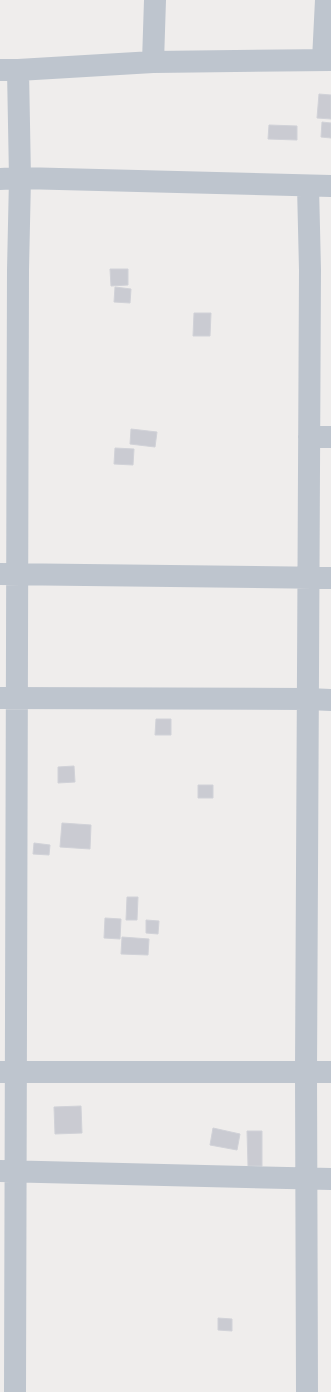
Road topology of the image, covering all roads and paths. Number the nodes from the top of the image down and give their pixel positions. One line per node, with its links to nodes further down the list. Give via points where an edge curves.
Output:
1 (155, 0): 4 (street)
2 (326, 0): 3 (street)
3 (327, 60): 4 (street)
4 (153, 62): 5 (street)
5 (9, 70): 6 (street)
6 (10, 178): 7 (street); 9 (street)
7 (308, 186): 8 (street); 11 (street)
8 (331, 186)
9 (9, 270): 10 (street)
10 (9, 401): 13 (street)
11 (309, 437): 12 (street); 14 (street)
12 (331, 437)
13 (9, 574): 14 (street); 16 (street)
14 (309, 577): 15 (street); 17 (street)
15 (331, 578)
16 (8, 698): 17 (street); 19 (street)
17 (308, 699): 18 (street); 20 (street)
18 (331, 700)
19 (8, 1072): 20 (street); 22 (street)
20 (306, 1072): 21 (street); 23 (street)
21 (331, 1072)
22 (8, 1171): 23 (street); 25 (street)
23 (306, 1179): 24 (street); 26 (street)
24 (331, 1179)
25 (15, 1392)
26 (307, 1392)

